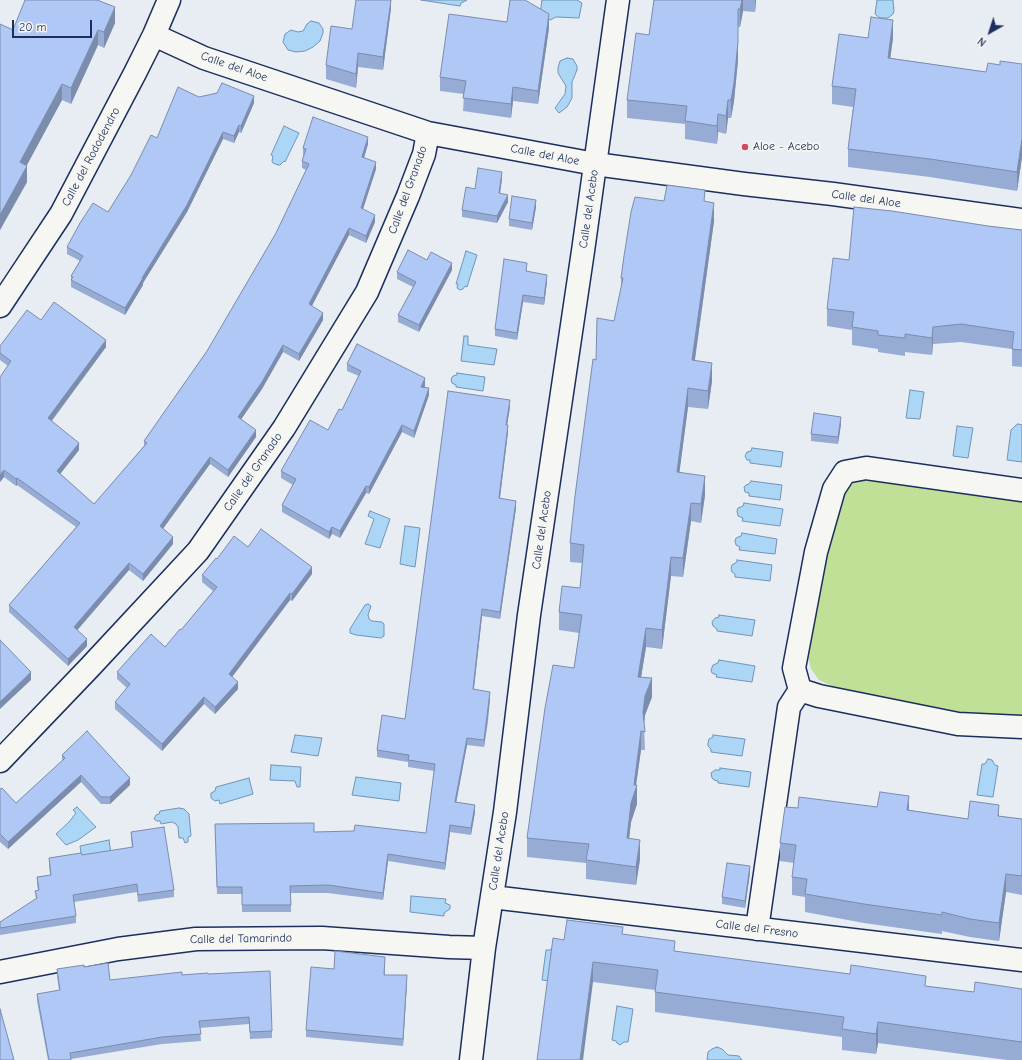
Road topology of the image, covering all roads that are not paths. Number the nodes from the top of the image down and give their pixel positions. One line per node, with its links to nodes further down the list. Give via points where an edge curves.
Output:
1 (168, 0): 3 (street, Calle del Rododendro)
2 (618, 0): 5 (street, Calle del Acebo)
3 (154, 35): 4 (street, Calle del Aloe, via 204,58); 7 (street, Calle del Rododendro, via 62,214)
4 (428, 133): 5 (street, Calle del Aloe); 11 (street, Calle del Granado, via 424,154 408,196 367,292 284,428 198,551)
5 (595, 164): 6 (street, Calle del Aloe); 12 (street, Calle del Acebo, via 530,607)
6 (1022, 220)
7 (0, 306)
8 (1022, 490): 9 (street, via 866,468 845,472 834,489 816,552 794,668)
9 (800, 690): 10 (street, via 958,724); 13 (street, via 790,707)
10 (1022, 727)
11 (0, 761)
12 (492, 897): 13 (street, Calle del Fresno); 14 (street, Calle del Acebo)
13 (757, 929): 15 (street, Calle del Fresno)
14 (484, 948): 16 (street, Calle del Tamarindo, via 322,938 196,939 118,949); 17 (street, Calle del Acebo)
15 (1022, 960)
16 (0, 972)
17 (471, 1060)

